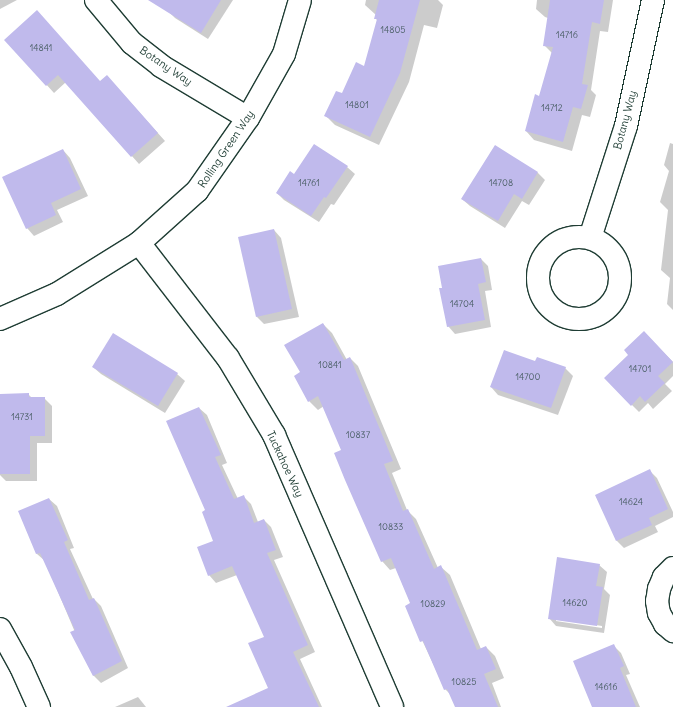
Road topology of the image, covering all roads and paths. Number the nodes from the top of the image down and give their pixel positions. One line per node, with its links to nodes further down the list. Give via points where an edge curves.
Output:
1 (96, 0): 4 (street, Botany Way, via 132,43 164,68)
2 (300, 0): 4 (street, Rolling Green Way, via 284,54)
3 (653, 0): 5 (street, Botany Way, via 626,126)
4 (248, 118): 6 (street, Rolling Green Way, via 197,191)
5 (590, 238)
6 (139, 243): 7 (street, Rolling Green Way, via 57,294); 12 (street, Tuckahoe Way, via 228,358 274,435)
7 (0, 319)
8 (673, 568): 10 (street, via 664,577 657,601 659,613 665,624)
9 (0, 629): 11 (street)
10 (673, 631)
11 (39, 707)
12 (392, 707)

